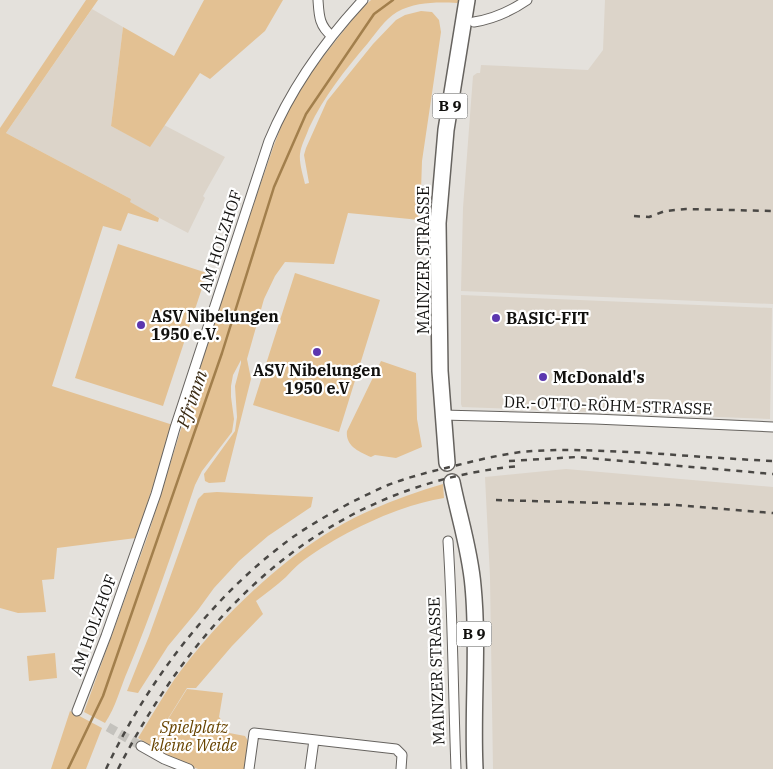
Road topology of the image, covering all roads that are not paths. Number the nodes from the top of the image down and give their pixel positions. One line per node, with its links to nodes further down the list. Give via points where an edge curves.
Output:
1 (318, 0): 6 (street, via 320,20 324,30)
2 (363, 0): 6 (street, AM HOLZHOF)
3 (468, 0): 5 (main road, MAINZER STRASSE / B 9)
4 (526, 0): 5 (street, via 494,18)
5 (469, 22): 7 (main road, MAINZER STRASSE / B 9, via 446,130 438,223)
6 (332, 36): 12 (street, AM HOLZHOF, via 285,106 269,141 156,494)
7 (442, 416): 8 (street, DR.-OTTO-RÖHM-STRASSE); 9 (main road, MAINZER STRASSE / B 9)
8 (773, 427)
9 (447, 463)
10 (452, 482): 20 (main road, B 9, via 474,588)
11 (448, 541): 19 (street, MAINZER STRASSE)
12 (77, 711)
13 (314, 740): 16 (street, via 254,733); 17 (street); 18 (street, via 392,748 401,752)
14 (140, 746): 15 (street)
15 (189, 769)
16 (249, 769)
17 (310, 769)
18 (401, 769)
19 (456, 769)
20 (475, 769)

